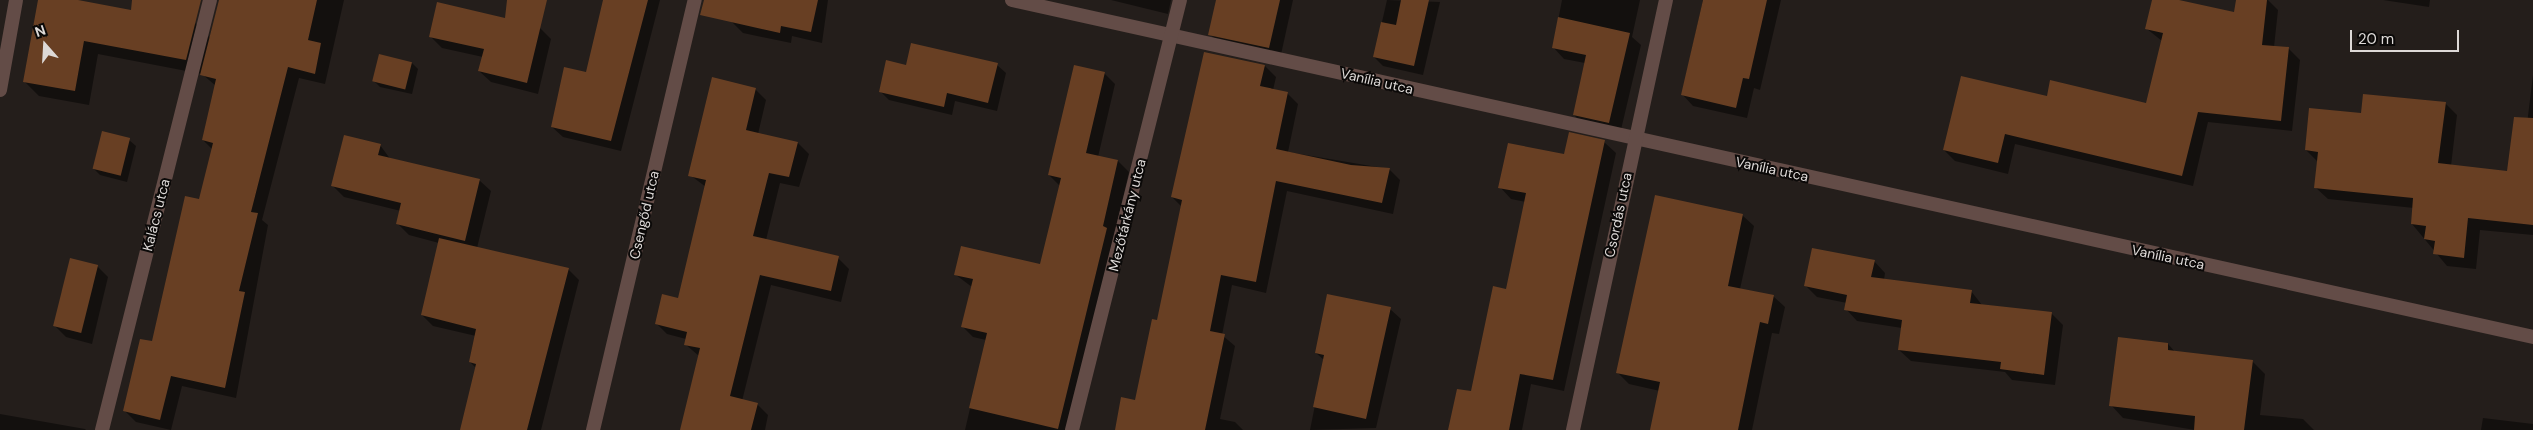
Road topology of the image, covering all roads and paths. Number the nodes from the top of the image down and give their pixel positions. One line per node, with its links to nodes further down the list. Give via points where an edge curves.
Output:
1 (16, 0): 8 (street)
2 (210, 0): 11 (street, Kalács utca)
3 (695, 0): 12 (street, Csengőd utca)
4 (1012, 0): 7 (street, Vanília utca)
5 (1180, 0): 7 (street, Mezőtárkány utca)
6 (1666, 0): 9 (street, Csordás utca)
7 (1172, 36): 9 (street, Vanília utca); 13 (street, Mezőtárkány utca)
8 (0, 90)
9 (1633, 139): 10 (street, Vanília utca); 14 (street, Csordás utca)
10 (2533, 337)
11 (102, 430)
12 (593, 430)
13 (1072, 430)
14 (1573, 430)

